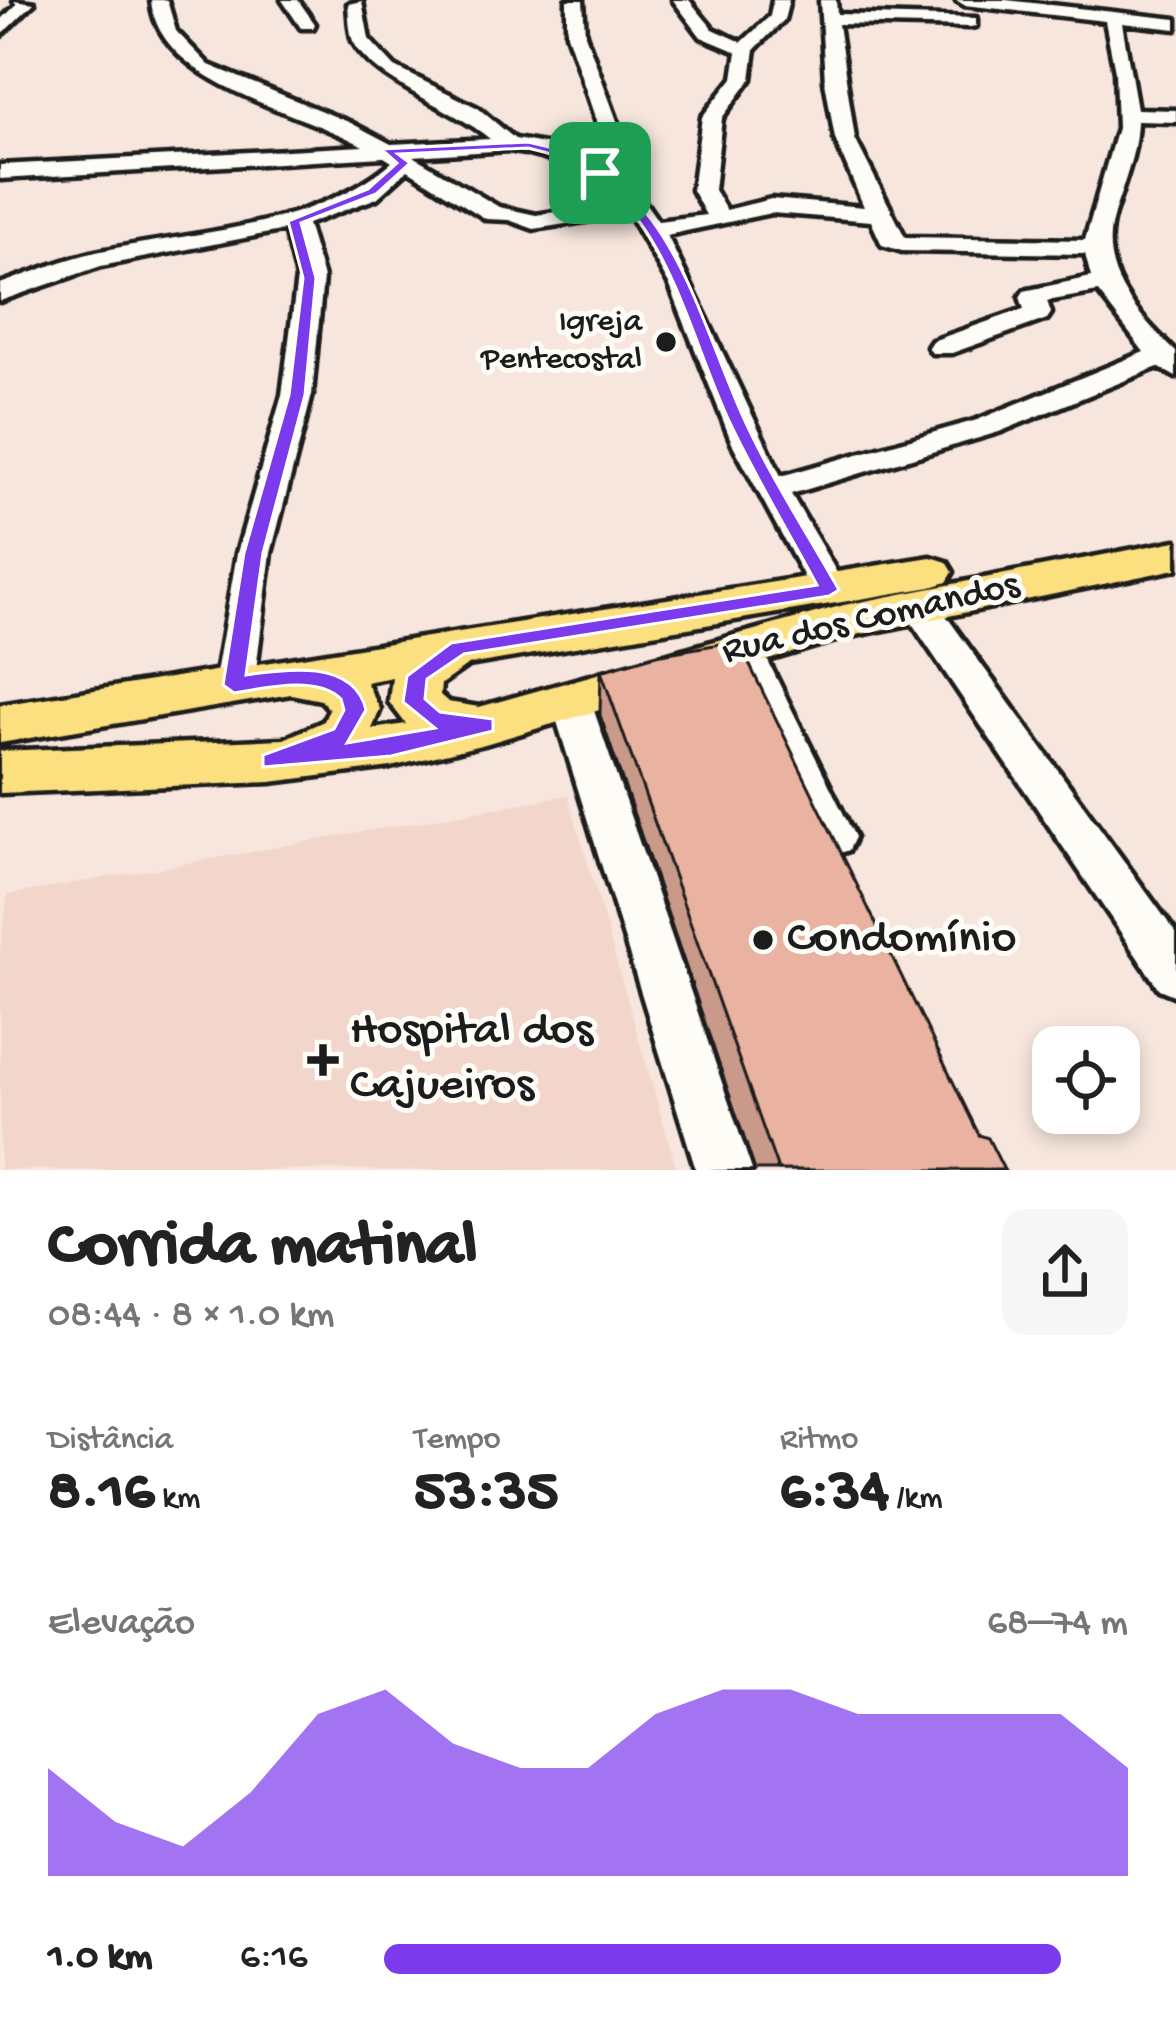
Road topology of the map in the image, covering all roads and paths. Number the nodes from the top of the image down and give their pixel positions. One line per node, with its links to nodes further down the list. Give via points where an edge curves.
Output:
1 (22, 0): 14 (street)
2 (159, 0): 21 (street, via 169,34 203,69 344,127)
3 (290, 0): 13 (street)
4 (575, 0): 23 (street, via 577,34 619,156)
5 (681, 0): 17 (street, via 722,45)
6 (781, 0): 17 (street, via 778,17)
7 (964, 0): 9 (street)
8 (356, 4): 20 (street, via 361,40 389,71 471,112)
9 (1117, 8): 12 (street); 18 (street)
10 (829, 9): 11 (street); 24 (street, via 842,128)
11 (970, 22)
12 (1176, 22)
13 (307, 24)
14 (0, 31)
15 (0, 43): 16 (street)
16 (21, 43)
17 (746, 48): 26 (street, via 746,70 715,108 707,141 703,190)
18 (1127, 115): 19 (street); 28 (street)
19 (1176, 116)
20 (508, 144): 21 (street); 23 (street, via 556,150)
21 (395, 157): 22 (street); 25 (street, via 494,214 529,221); 27 (street, via 369,194)
22 (0, 172)
23 (600, 173): 25 (street)
24 (877, 215): 26 (street, via 771,206); 28 (street, via 887,236 902,244)
25 (645, 217): 26 (street); 33 (street)
26 (718, 218)
27 (294, 221): 30 (street, via 95,260); 40 (street, via 310,278 297,395 254,553)
28 (1096, 247): 29 (street)
29 (1109, 284): 31 (street, via 1033,297 1038,313); 32 (street)
30 (0, 293)
31 (942, 347)
32 (1168, 354): 33 (street, via 988,426)
33 (773, 489): 36 (street)
34 (1176, 528): 36 (main road, Rua dos Comandos)
35 (1176, 555): 37 (main road, Rua dos Comandos)
36 (829, 590): 39 (main road, Rua dos Comandos)
37 (918, 604): 38 (main road, Rua dos Comandos); 47 (street)
38 (742, 647): 41 (main road, Rua dos Comandos); 46 (street)
39 (458, 648): 40 (main road, Rua dos Comandos); 43 (main road, via 417,676 413,702 435,720)
40 (255, 682): 42 (main road, Rua dos Comandos); 44 (main road, via 342,686 355,710 343,735)
41 (570, 699): 43 (main road, Rua dos Comandos); 48 (street)
42 (0, 724)
43 (485, 725): 44 (main road, Rua dos Comandos, via 391,747)
44 (271, 761): 45 (main road, Rua dos Comandos)
45 (0, 772)
46 (853, 877)
47 (1176, 973)
48 (724, 1170)

